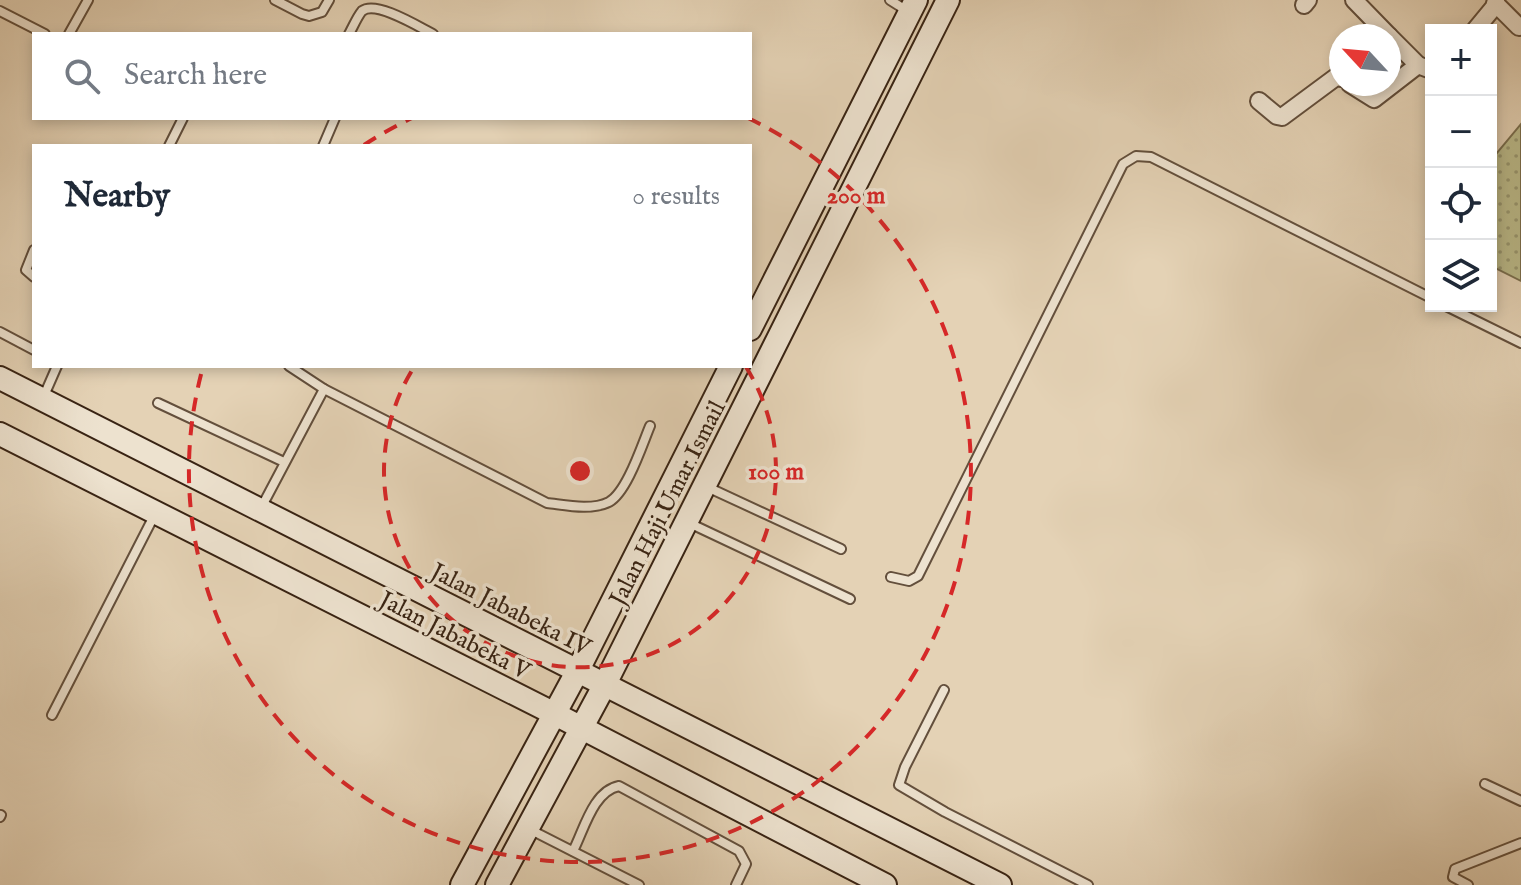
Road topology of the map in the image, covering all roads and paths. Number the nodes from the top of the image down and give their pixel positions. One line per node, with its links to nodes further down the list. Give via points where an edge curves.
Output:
1 (88, 0): 14 (lane)
2 (275, 0): 3 (lane, via 309,16 322,12)
3 (329, 0)
4 (890, 0): 8 (lane)
5 (948, 0): 44 (street, Jalan Haji Umar Ismail)
6 (1354, 0): 10 (street)
7 (1496, 2): 11 (street); 12 (street)
8 (913, 6): 30 (street)
9 (0, 11): 13 (lane)
10 (1377, 24)
11 (1480, 24)
12 (1519, 27)
13 (41, 32)
14 (70, 32)
15 (350, 32): 16 (lane, via 361,12 371,7)
16 (429, 32)
17 (1401, 47): 18 (street)
18 (1424, 68): 20 (street)
19 (1329, 82): 21 (street, via 1282,117)
20 (1401, 82)
21 (1259, 101)
22 (182, 120): 24 (lane)
23 (334, 120): 25 (lane)
24 (170, 144)
25 (324, 144)
26 (32, 255): 27 (lane, via 26,270)
27 (32, 275)
28 (1425, 295): 49 (lane, via 1151,157 1136,156 1123,164 918,576 909,581)
29 (1458, 312): 32 (lane)
30 (752, 325)
31 (0, 332): 33 (lane)
32 (1521, 343)
33 (32, 349)
34 (56, 368): 39 (lane)
35 (292, 368): 38 (lane)
36 (730, 368): 51 (street, Jalan Haji Umar Ismail)
37 (0, 378): 39 (street, Jalan Jababeka IV)
38 (324, 389): 41 (lane, via 547,503 579,507 609,502 624,485); 43 (lane)
39 (42, 400): 45 (street, Jalan Jababeka IV)
40 (158, 403): 43 (lane)
41 (650, 426)
42 (0, 434): 46 (street, Jalan Jababeka V)
43 (284, 462): 45 (lane)
44 (705, 485): 47 (street, Jalan Haji Umar Ismail); 48 (lane)
45 (260, 510): 51 (street, Jalan Jababeka IV)
46 (156, 513): 54 (street, Jalan Jababeka V); 55 (lane)
47 (686, 522): 50 (lane); 52 (street, Jalan Haji Umar Ismail)
48 (841, 549)
49 (891, 577)
50 (850, 599)
51 (577, 672): 52 (street, Jalan Jababeka IV); 54 (street, Jalan Haji Umar Ismail)
52 (604, 686): 56 (street, Jalan Haji Umar Ismail); 67 (street, Jalan Jababeka IV)
53 (944, 690): 68 (lane, via 899,785)
54 (553, 713): 56 (street, Jalan Jababeka V); 62 (street, Jalan Haji Umar Ismail)
55 (52, 715)
56 (580, 728): 59 (street, Jalan Haji Umar Ismail); 66 (street, Jalan Jababeka V)
57 (1485, 784): 58 (lane)
58 (1521, 801)
59 (527, 828): 61 (lane); 63 (street, Jalan Haji Umar Ismail)
60 (1521, 843): 69 (lane, via 1455,869 1453,877)
61 (573, 851): 64 (lane); 65 (lane, via 599,797 619,786 739,851 746,864)
62 (462, 885)
63 (497, 885)
64 (639, 885)
65 (736, 885)
66 (885, 885)
67 (1000, 885)
68 (1088, 885)
69 (1468, 885)

